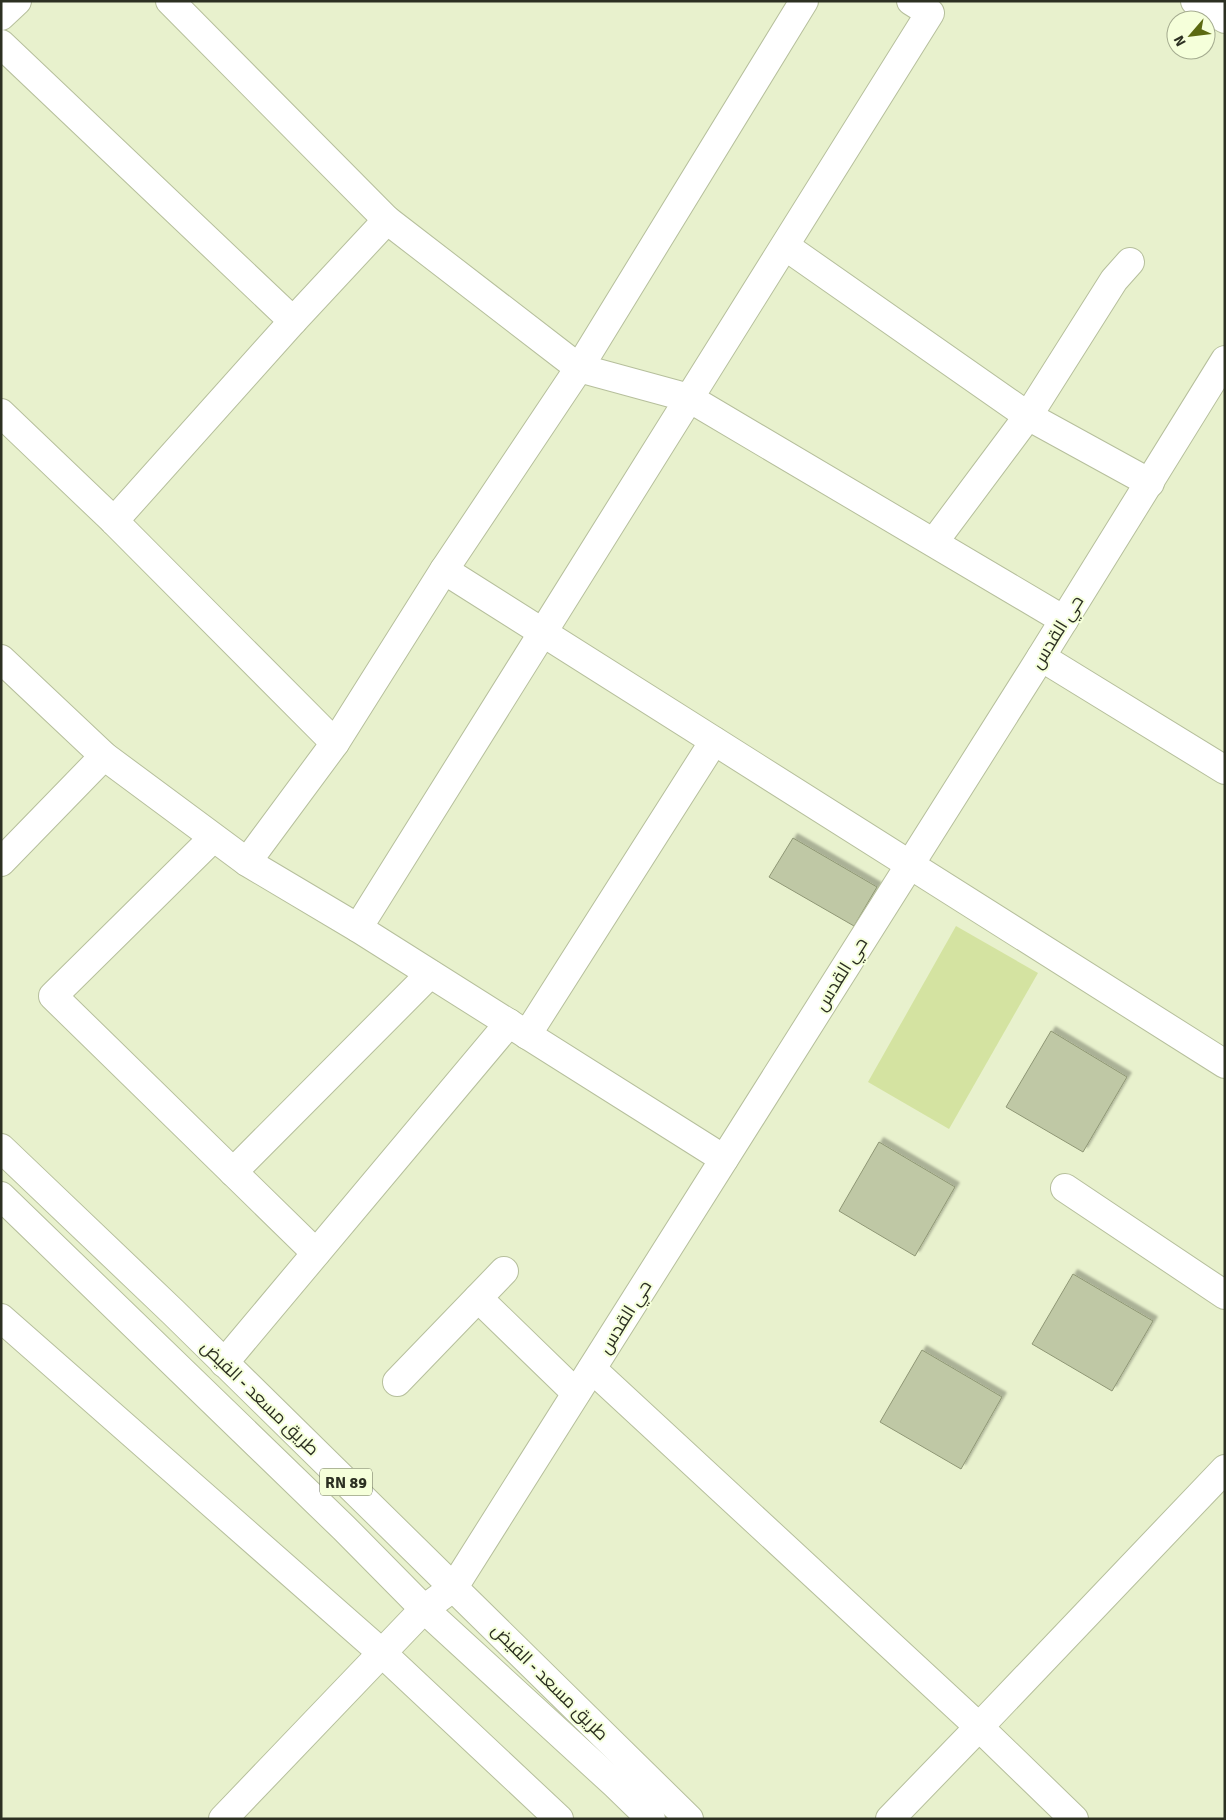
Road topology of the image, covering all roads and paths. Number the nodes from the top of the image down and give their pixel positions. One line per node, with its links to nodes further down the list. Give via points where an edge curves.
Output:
1 (18, 1): 6 (street)
2 (170, 1): 9 (street)
3 (804, 1): 14 (street)
4 (911, 1): 10 (street, via 930,13)
5 (1195, 1): 7 (street)
6 (1, 16)
7 (1225, 19)
8 (1, 44): 12 (street)
9 (387, 220): 12 (street); 14 (street)
10 (785, 246): 15 (street); 17 (street)
11 (1130, 262): 17 (street, via 1114,280)
12 (293, 320): 19 (street)
13 (1224, 365): 18 (street, حي القدس)
14 (579, 368): 15 (street); 21 (street)
15 (689, 398): 20 (street); 23 (street)
16 (1, 413): 19 (street)
17 (1028, 416): 18 (street); 20 (street)
18 (1150, 483): 22 (street, حي القدس)
19 (114, 522): 27 (street)
20 (934, 542): 22 (street)
21 (444, 570): 23 (street); 27 (street)
22 (1064, 620): 24 (street, حي القدس)
23 (543, 632): 26 (street); 34 (street)
24 (1041, 657): 29 (street); 33 (street, حي القدس)
25 (1, 659): 28 (street)
26 (714, 741): 33 (street); 36 (street)
27 (335, 743): 32 (street)
28 (104, 756): 30 (street); 31 (street)
29 (1225, 770)
30 (213, 838): 32 (street); 40 (street, via 53,996)
31 (1, 862)
32 (247, 862): 34 (street)
33 (910, 865): 37 (street); 39 (street, حي القدس)
34 (358, 928): 35 (street)
35 (430, 974): 36 (street); 40 (street)
36 (518, 1029): 39 (street); 43 (street)
37 (1225, 1064)
38 (1, 1148): 48 (street, طريق مسعد - الفيض / RN 89)
39 (724, 1159): 49 (street, حي القدس)
40 (234, 1172): 43 (street)
41 (1065, 1188): 45 (street)
42 (1, 1196): 54 (street, طريق مسعد - الفيض / RN 89)
43 (316, 1253): 48 (street)
44 (504, 1271): 46 (street)
45 (1225, 1295)
46 (478, 1298): 50 (street); 51 (street)
47 (1, 1318): 55 (street)
48 (224, 1363): 53 (street, طريق مسعد - الفيض / RN 89)
49 (592, 1369): 51 (street, حي القدس); 56 (street)
50 (397, 1382)
51 (576, 1393): 53 (street, حي القدس)
52 (1225, 1469): 56 (street)
53 (454, 1587): 54 (street); 60 (street, طريق مسعد - الفيض / RN 89)
54 (424, 1609): 55 (street); 59 (street, طريق مسعد - الفيض / RN 89)
55 (382, 1653): 57 (street); 58 (street)
56 (979, 1727): 61 (street); 62 (street)
57 (224, 1819)
58 (559, 1819)
59 (651, 1819)
60 (689, 1819)
61 (890, 1819)
62 (1074, 1819)

